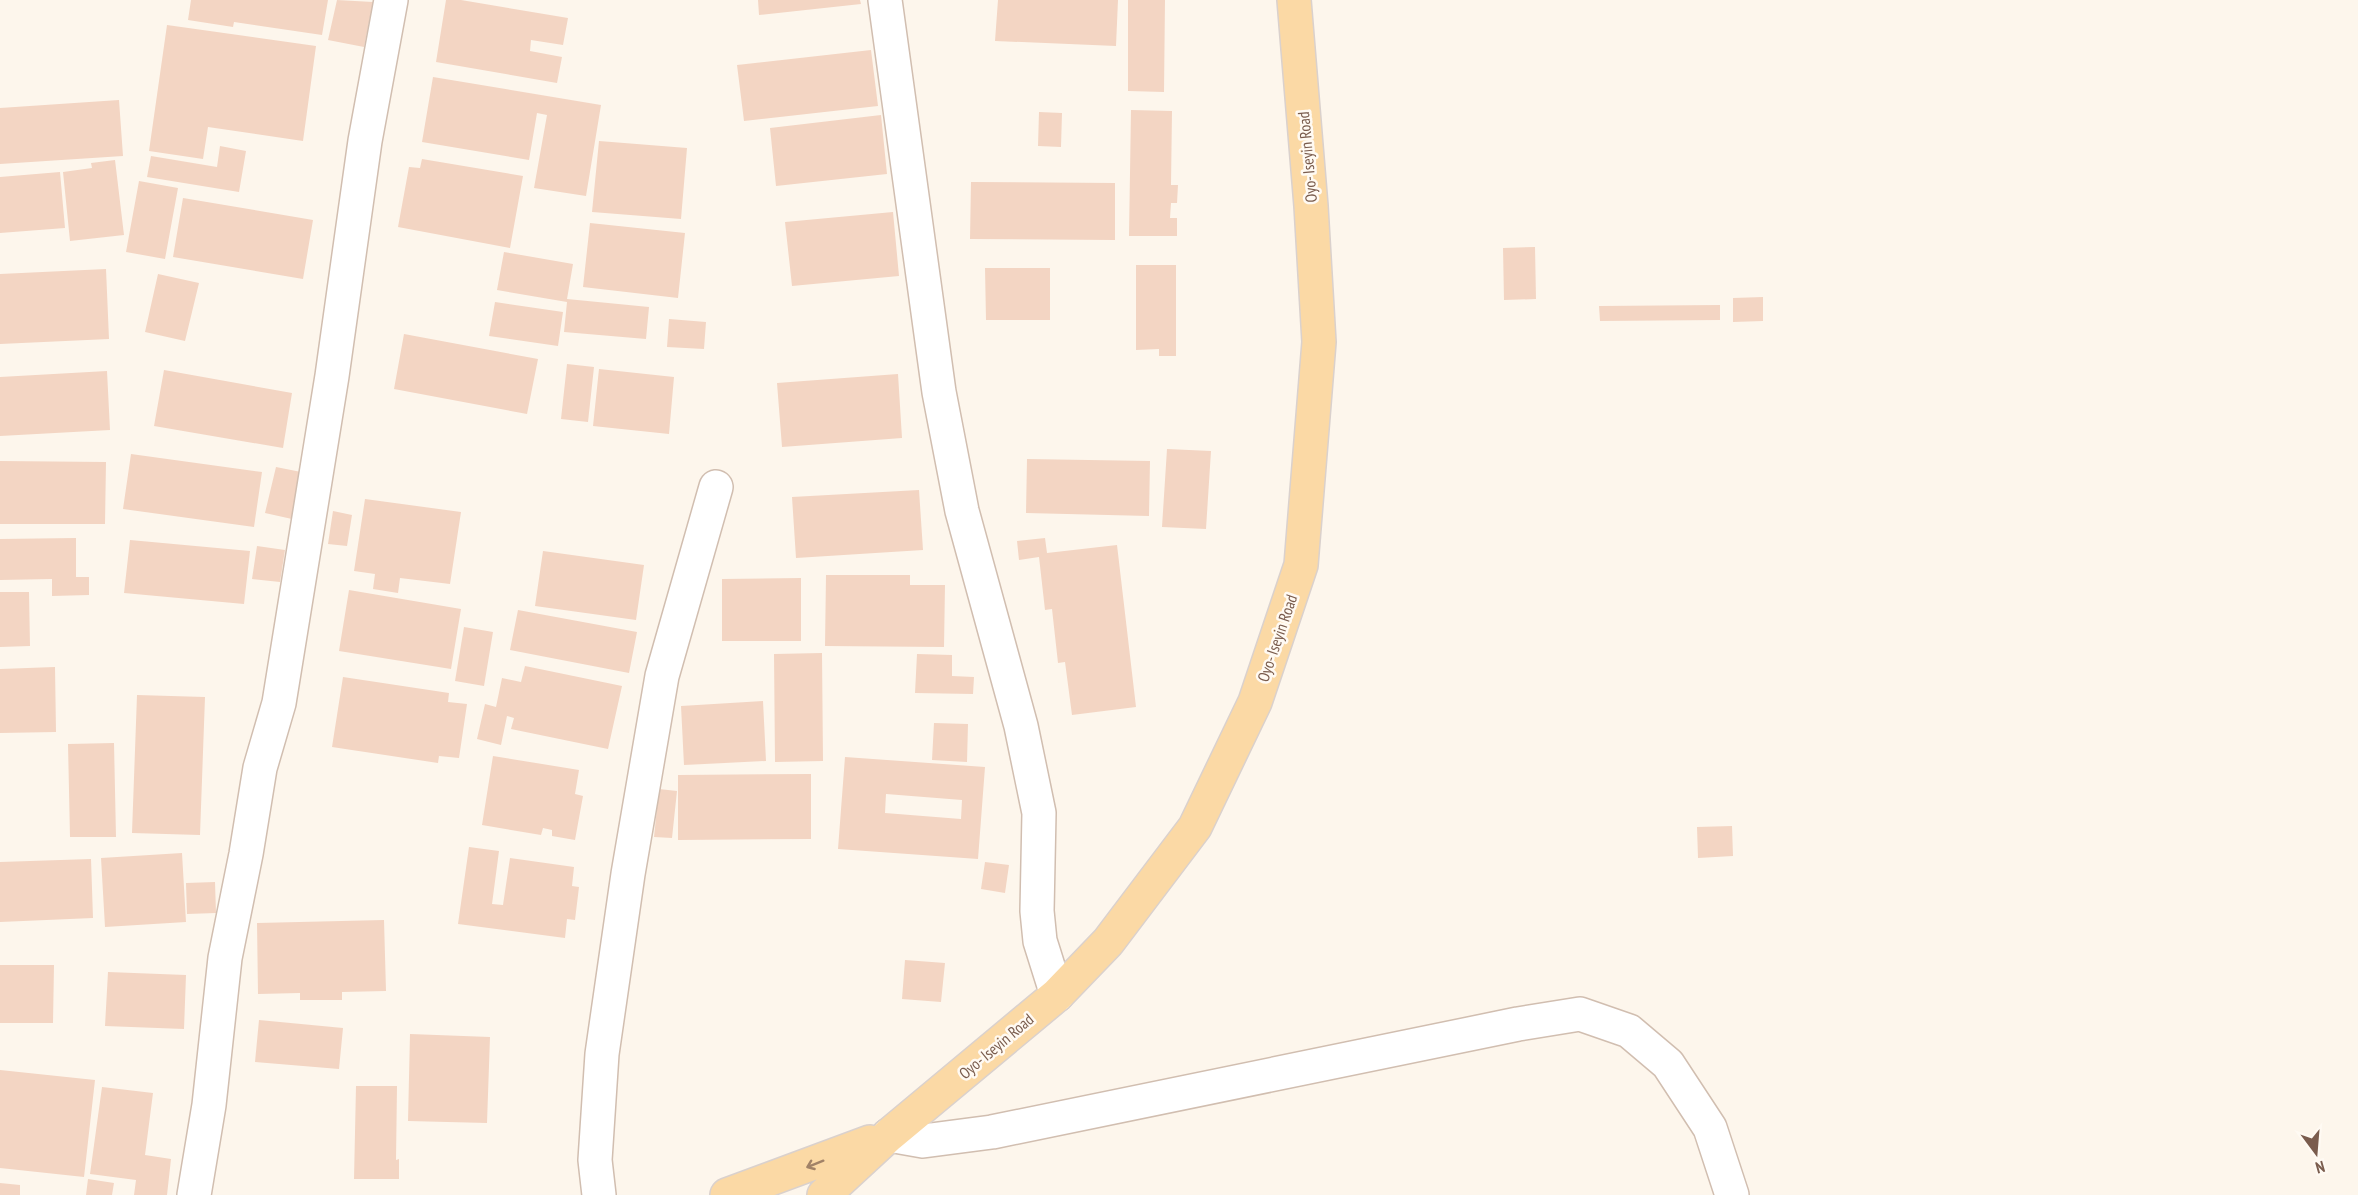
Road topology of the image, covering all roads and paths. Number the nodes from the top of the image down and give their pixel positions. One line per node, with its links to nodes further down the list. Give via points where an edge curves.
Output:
1 (391, 0): 7 (street, via 365,141 331,387 279,703 260,768 225,958 209,1105)
2 (885, 0): 5 (street, via 939,392 962,511 1021,726 1039,813 1037,911)
3 (1294, 0): 5 (main road, Oyo- Iseyin Road, via 1319,342 1301,565 1255,702 1195,827 1108,942)
4 (716, 487): 8 (street, via 662,676 628,874 602,1054 595,1160)
5 (1056, 995): 6 (main road, Oyo- Iseyin Road)
6 (889, 1135): 9 (main road, one-way to 9); 10 (main road, Oyo- Iseyin Road); 11 (street, via 923,1141 992,1132 1580,1014 1629,1031 1668,1064 1710,1128)
7 (194, 1195)
8 (599, 1195)
9 (727, 1195)
10 (824, 1195)
11 (1732, 1195)

